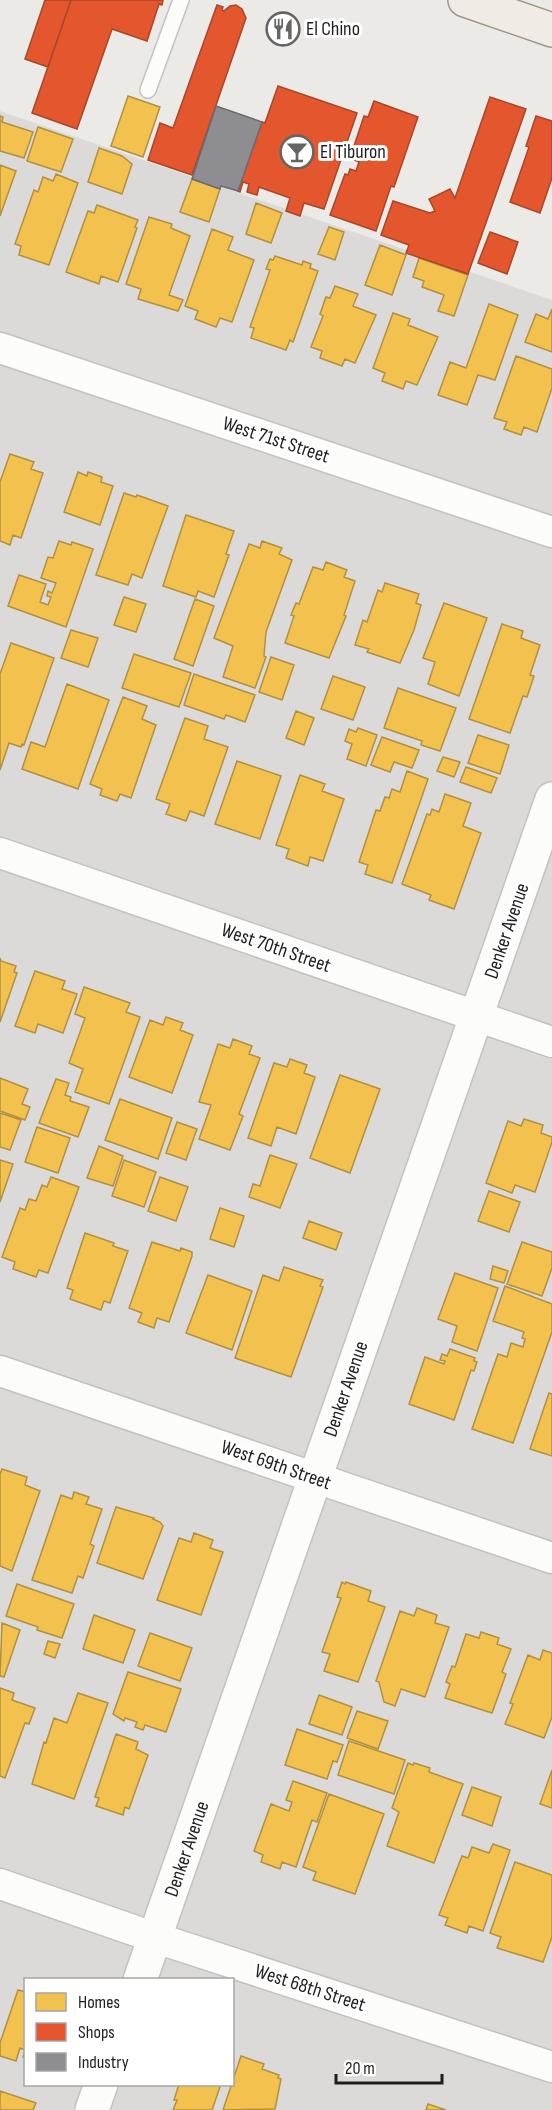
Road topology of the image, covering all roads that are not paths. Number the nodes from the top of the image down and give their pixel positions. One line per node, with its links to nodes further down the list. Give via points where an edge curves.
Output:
1 (181, 0): 4 (lane)
2 (465, 0): 3 (main road)
3 (552, 30)
4 (148, 90)
5 (0, 348): 6 (street, West 71st Street)
6 (552, 532)
7 (552, 799): 9 (street, Denker Avenue)
8 (0, 853): 9 (street, West 70th Street)
9 (477, 1016): 10 (street, West 70th Street); 12 (street, Denker Avenue)
10 (552, 1042)
11 (0, 1371): 12 (street, West 69th Street)
12 (315, 1479): 13 (street, West 69th Street); 15 (street, Denker Avenue)
13 (552, 1558)
14 (0, 1884): 15 (street, West 68th Street)
15 (156, 1938): 16 (street, Denker Avenue); 17 (street, West 68th Street)
16 (141, 1978)
17 (552, 2067)
18 (101, 2086): 19 (street)
19 (92, 2110)

